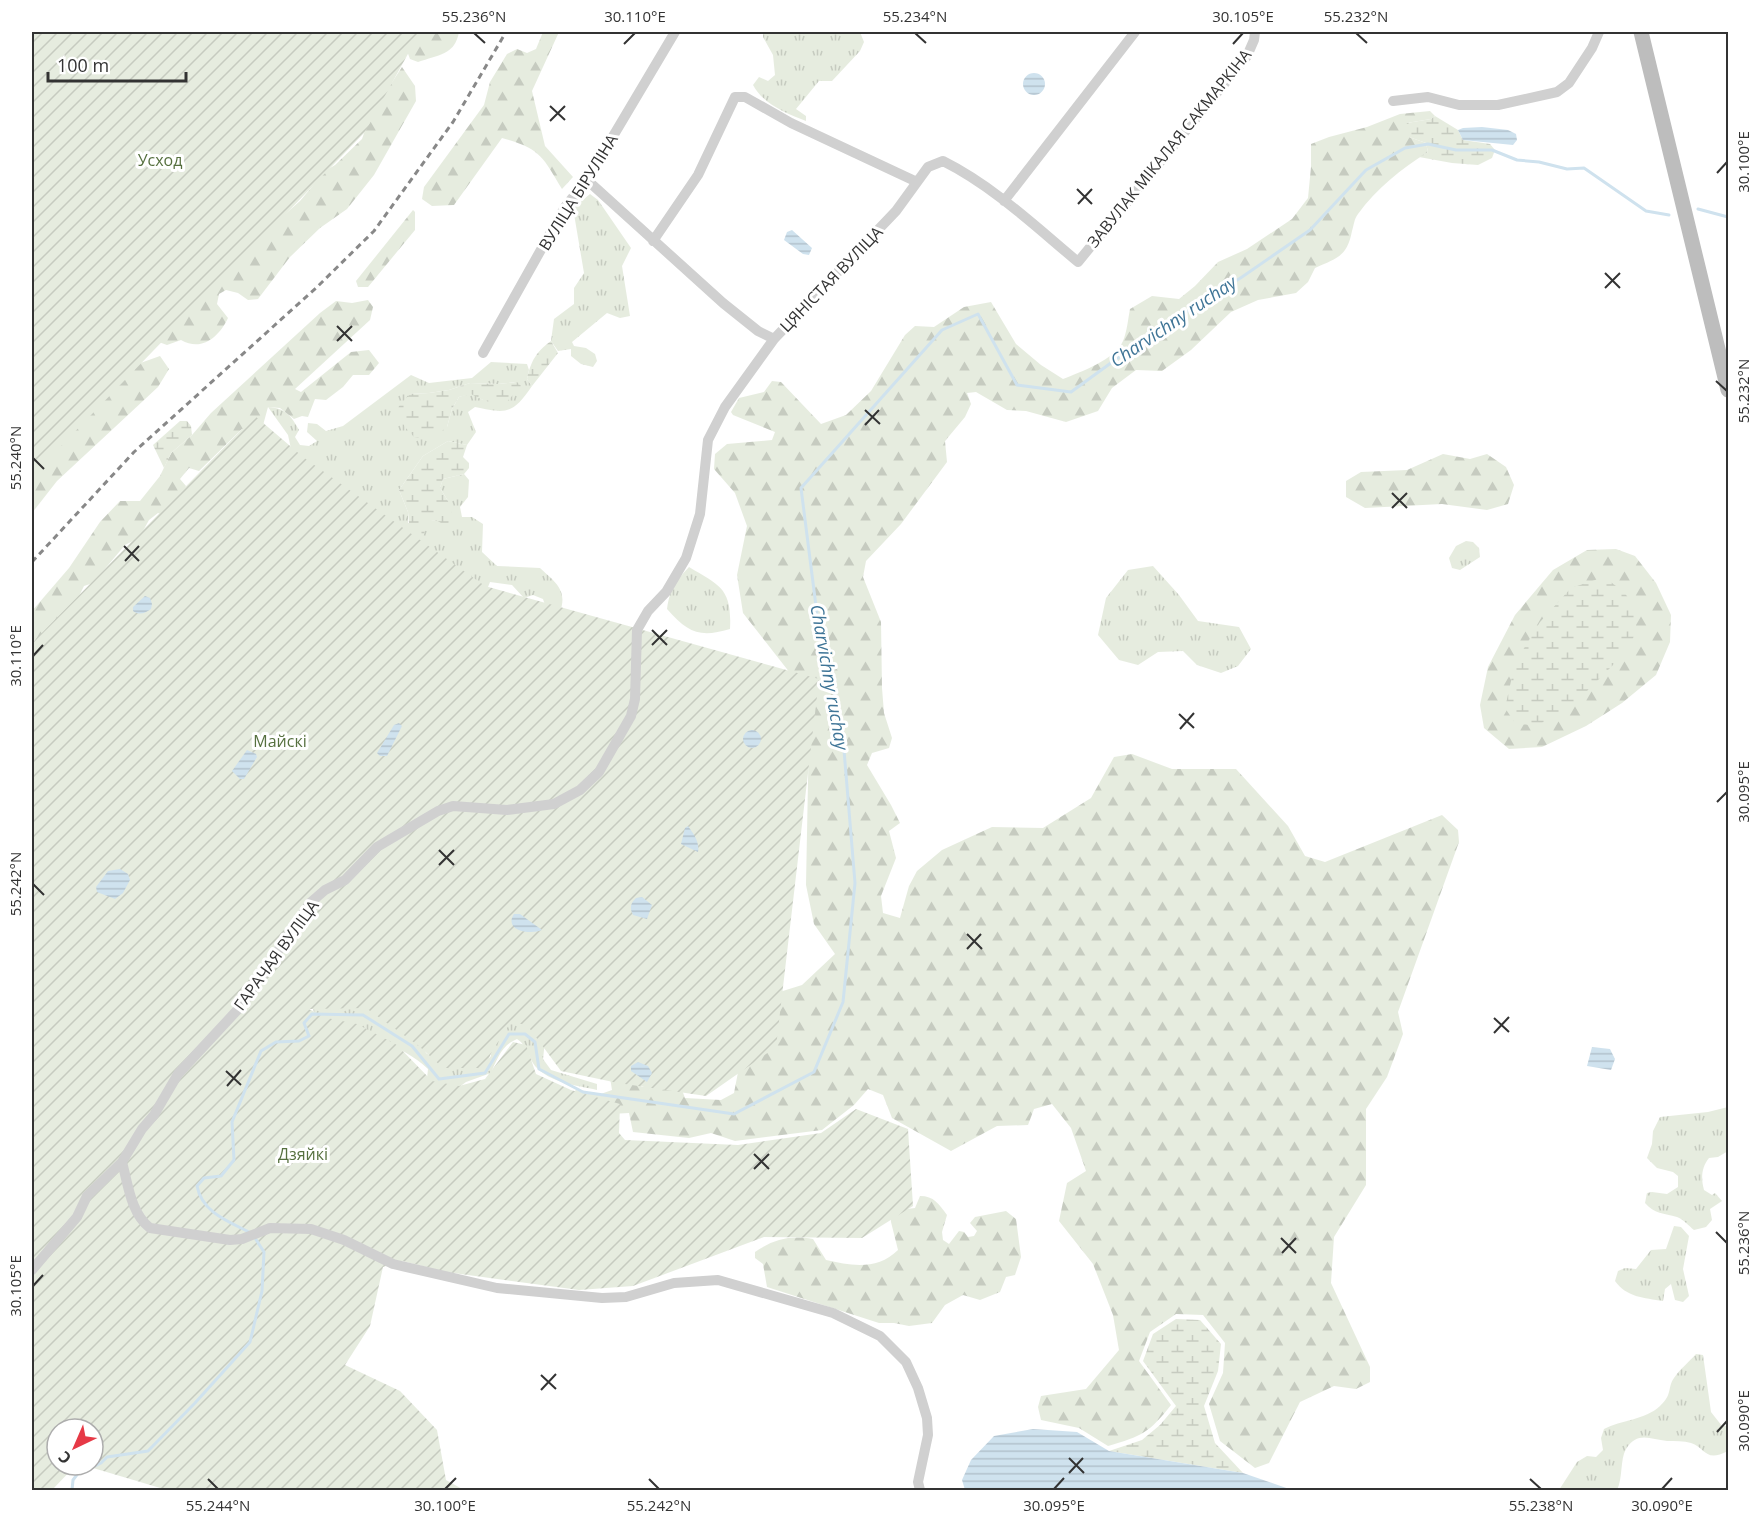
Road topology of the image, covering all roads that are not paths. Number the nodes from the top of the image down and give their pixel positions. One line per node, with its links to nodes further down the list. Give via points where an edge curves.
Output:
1 (675, 32): 7 (street, ВУЛІЦА БІРУЛІНА)
2 (1135, 32): 9 (street)
3 (1255, 32): 9 (street, ЗАВУЛАК МІКАЛАЯ САКМАРКІНА, via 1246,56 1078,262)
4 (1599, 32): 6 (street, via 1569,83 1557,92 1498,105 1459,105 1428,97)
5 (1641, 32): 13 (main road)
6 (1393, 101)
7 (587, 180): 10 (street, ЦЯНІСТАЯ ВУЛІЦА); 12 (street, ВУЛІЦА БІРУЛІНА, via 565,207)
8 (917, 182): 9 (street, ЦЯНІСТАЯ ВУЛІЦА, via 928,167 943,161); 10 (street, via 745,97 735,97 698,175); 11 (street, ЦЯНІСТАЯ ВУЛІЦА, via 896,211)
9 (1004, 201)
10 (653, 241): 11 (street, ЦЯНІСТАЯ ВУЛІЦА, via 723,303)
11 (774, 339): 14 (street, ГАРАЧАЯ ВУЛІЦА, via 725,407 708,440 700,514 686,558 637,630 633,708 599,772 580,790 555,804 507,810 453,806 377,847 345,880 310,903 242,1005 178,1074)
12 (483, 353)
13 (1728, 390)
14 (122, 1162): 15 (street, ГАРАЧАЯ ВУЛІЦА, via 87,1196 77,1217); 16 (street, via 134,1207 141,1221 150,1227 230,1240 270,1228 311,1229 393,1264 497,1288 602,1298 626,1297 674,1282 718,1280 833,1313 880,1336 906,1362 927,1418)
15 (32, 1270)
16 (920, 1491)

